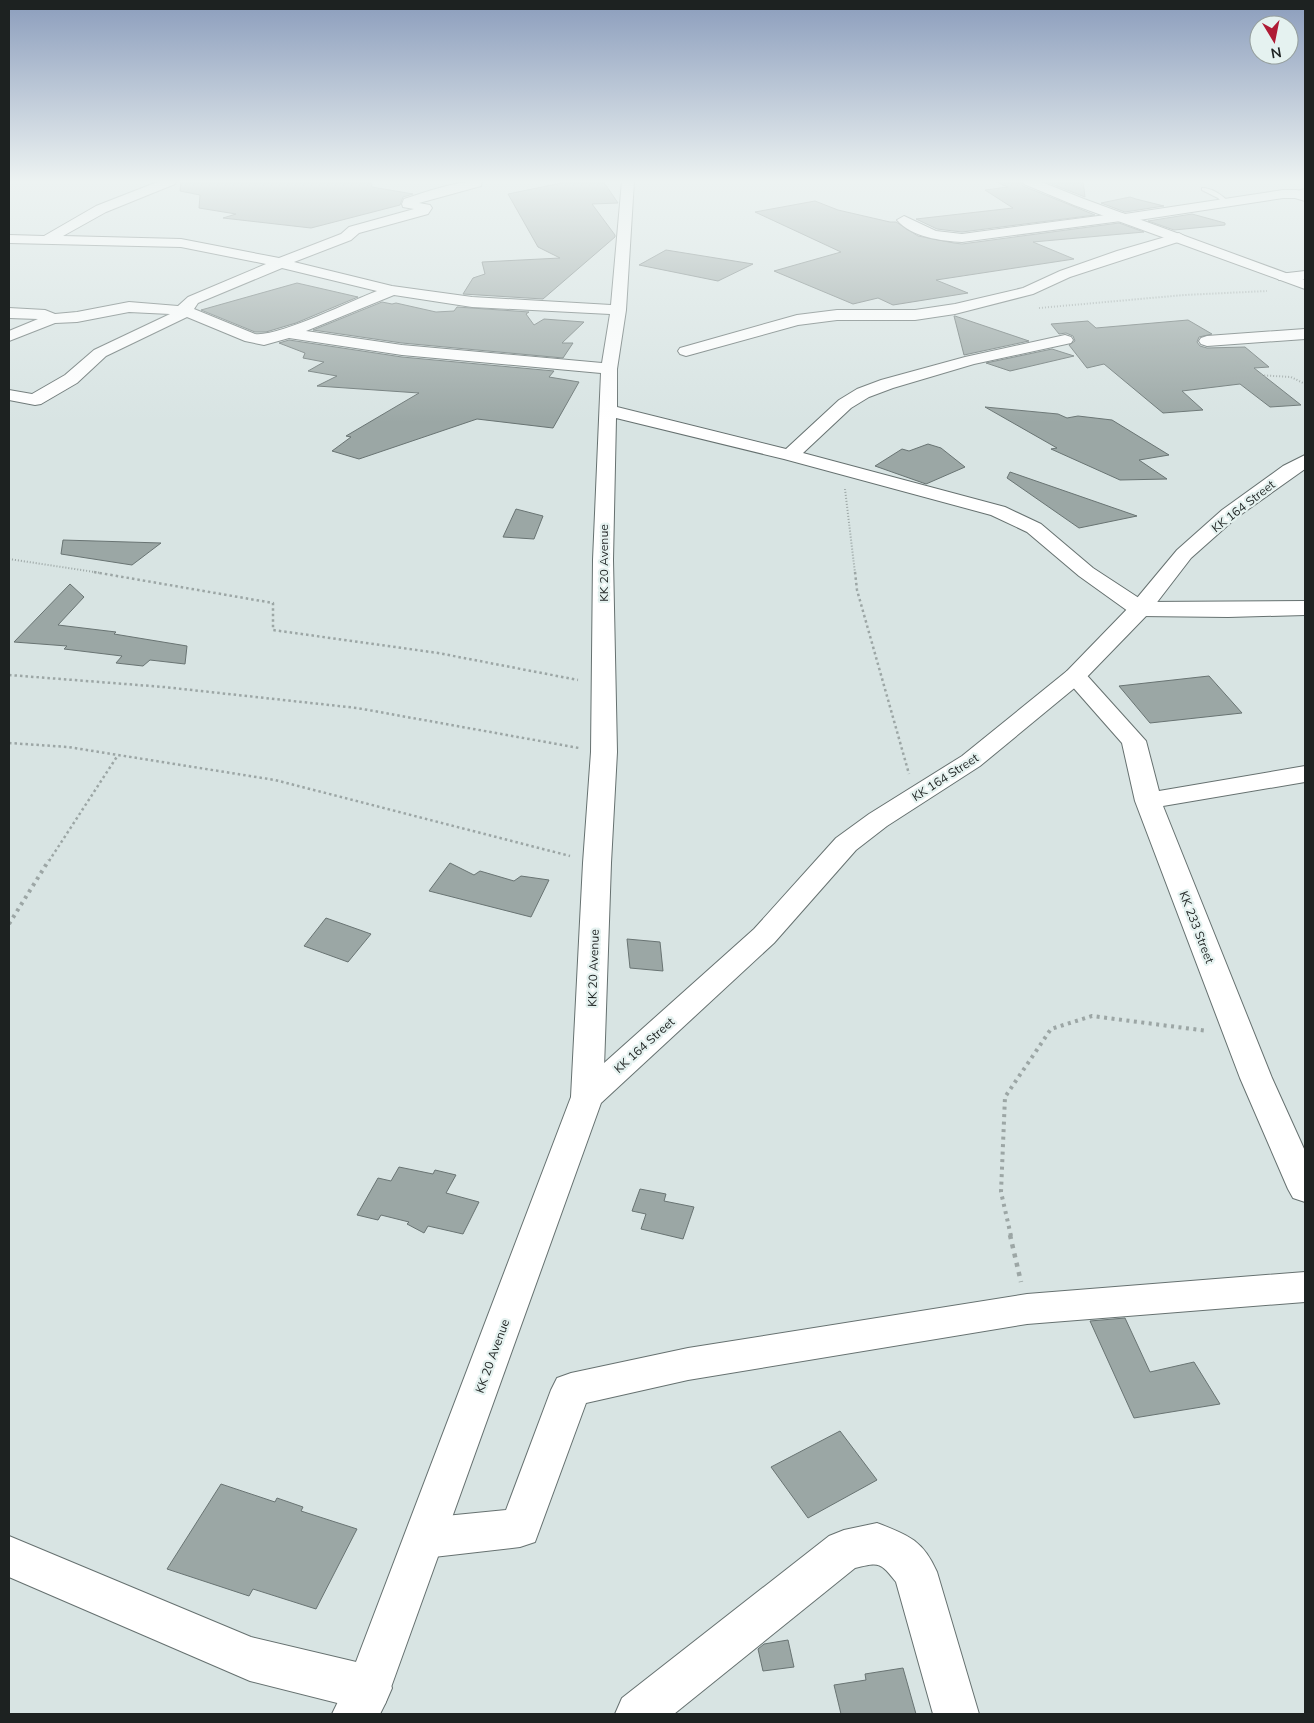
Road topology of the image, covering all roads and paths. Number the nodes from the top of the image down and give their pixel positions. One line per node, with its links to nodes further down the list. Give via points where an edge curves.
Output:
1 (272, 261): 6 (street)
2 (284, 261): 6 (street)
3 (622, 261): 13 (street, KK 20 Avenue)
4 (1101, 261): 12 (street, via 1028,291)
5 (1243, 261): 8 (street)
6 (280, 263): 10 (street); 14 (street, via 193,300 186,306)
7 (1305, 275): 8 (street)
8 (1284, 277): 9 (street)
9 (1305, 285)
10 (392, 290): 13 (street, via 472,302); 17 (street)
11 (1273, 291): 12 (path, via 1184,295 1024,310)
12 (996, 298): 22 (street, via 915,315 837,315 797,320)
13 (618, 310): 23 (street, KK 20 Avenue)
14 (186, 311): 16 (street, via 129,307); 17 (street, via 258,340); 26 (street, via 100,353 71,379 35,400)
15 (9, 313): 16 (street)
16 (52, 319): 19 (street)
17 (288, 334): 23 (street, via 402,350)
18 (1305, 334): 21 (street)
19 (9, 336)
20 (1065, 340): 28 (street, via 972,360 864,394 845,404)
21 (1207, 341)
22 (686, 351)
23 (608, 369): 27 (street, KK 20 Avenue)
24 (1258, 375): 25 (path)
25 (1206, 382)
26 (9, 395)
27 (607, 410): 28 (street); 36 (street, KK 20 Avenue)
28 (790, 455): 30 (street)
29 (1305, 461): 33 (street, KK 164 Street, via 1229,514 1184,554)
30 (843, 468): 33 (street, via 1018,519); 41 (path, via 857,590)
31 (9, 559): 36 (path, via 273,603 273,630 438,653)
32 (1305, 608): 33 (street)
33 (1140, 609): 35 (street, KK 164 Street)
34 (9, 674): 38 (path, via 357,708)
35 (1075, 676): 41 (street, KK 164 Street, via 972,762); 42 (street, KK 233 Street, via 1134,741)
36 (603, 685): 38 (street, KK 20 Avenue)
37 (9, 743): 39 (path)
38 (604, 752): 43 (street, KK 20 Avenue)
39 (118, 755): 43 (path, via 275,780); 44 (path)
40 (1305, 774): 42 (street)
41 (915, 797): 46 (street, KK 164 Street, via 846,844 764,936)
42 (1148, 802): 45 (street, KK 233 Street)
43 (597, 863): 46 (street, KK 20 Avenue)
44 (9, 924)
45 (1239, 1035): 47 (street, KK 233 Street); 49 (path, via 1092,1016 1051,1029 1005,1096 1001,1192)
46 (587, 1097): 50 (street, KK 20 Avenue)
47 (1305, 1189)
48 (1305, 1287): 49 (street)
49 (1027, 1309): 50 (street, via 688,1364 571,1390 520,1528)
50 (425, 1538): 52 (street, KK 20 Avenue)
51 (9, 1556): 52 (street, via 250,1660)
52 (362, 1701)
53 (638, 1714): 54 (street, via 844,1550 878,1543 900,1554 915,1572)
54 (956, 1714)

